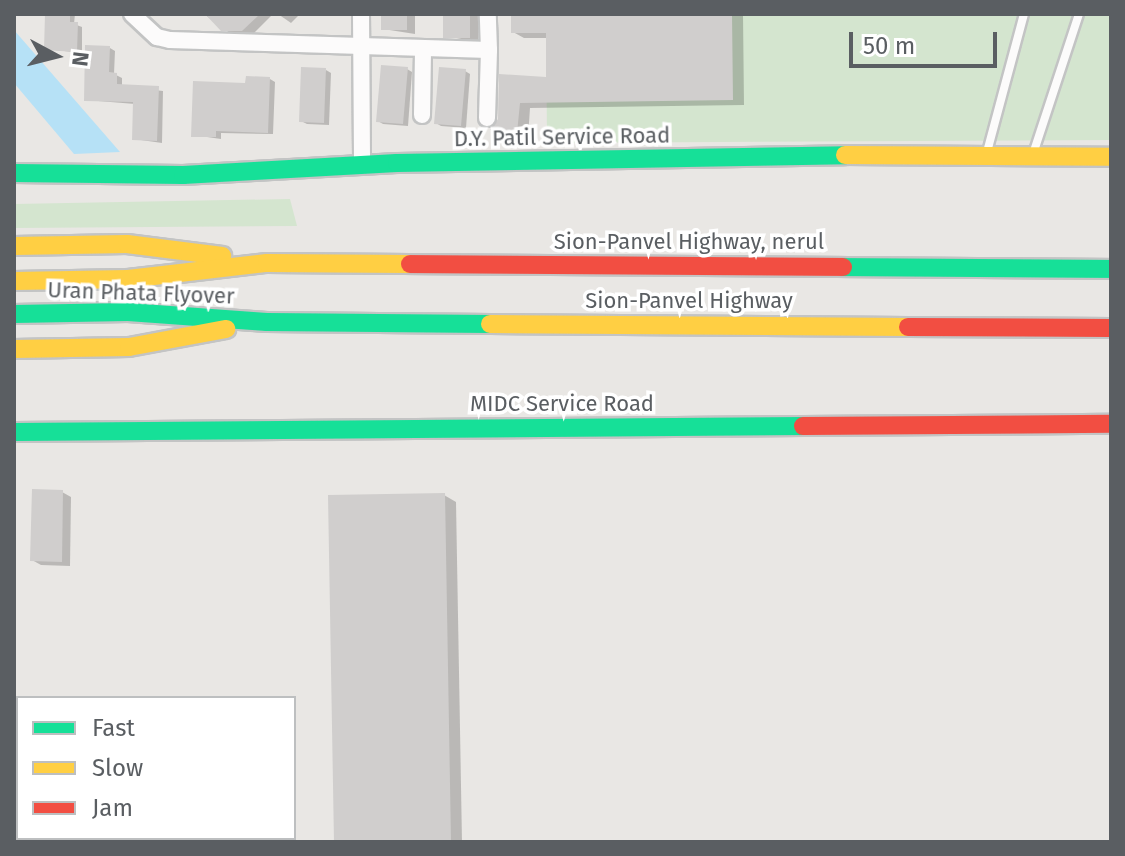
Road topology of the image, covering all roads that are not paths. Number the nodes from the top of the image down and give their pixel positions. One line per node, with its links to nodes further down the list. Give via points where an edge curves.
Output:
1 (132, 14): 6 (street, via 157,37 170,40)
2 (361, 14): 6 (street)
3 (488, 14): 8 (street)
4 (1024, 14): 11 (lane)
5 (1079, 14): 12 (lane)
6 (361, 48): 7 (street); 14 (street)
7 (423, 49): 8 (street); 9 (street)
8 (489, 50): 10 (street)
9 (422, 115)
10 (487, 118)
11 (987, 153): 12 (main road, D.Y. Patil Service Road); 14 (main road, D.Y. Patil Service Road)
12 (1033, 154): 13 (main road, D.Y. Patil Service Road)
13 (1111, 157)
14 (362, 164): 15 (main road, D.Y. Patil Service Road, via 183,175)
15 (14, 173)
16 (14, 246): 17 (main road, via 127,244)
17 (267, 263): 18 (main road, Sion-Panvel Highway, nerul); 19 (main road, Uran Phata Flyover, via 128,279)
18 (1111, 269)
19 (14, 281)
20 (14, 314): 21 (main road, Uran Phata Flyover, via 128,312)
21 (267, 322): 22 (main road, Sion-Panvel Highway); 23 (main road, via 129,347)
22 (1111, 328)
23 (14, 349)
24 (1111, 424): 25 (main road, MIDC Service Road)
25 (14, 432)

